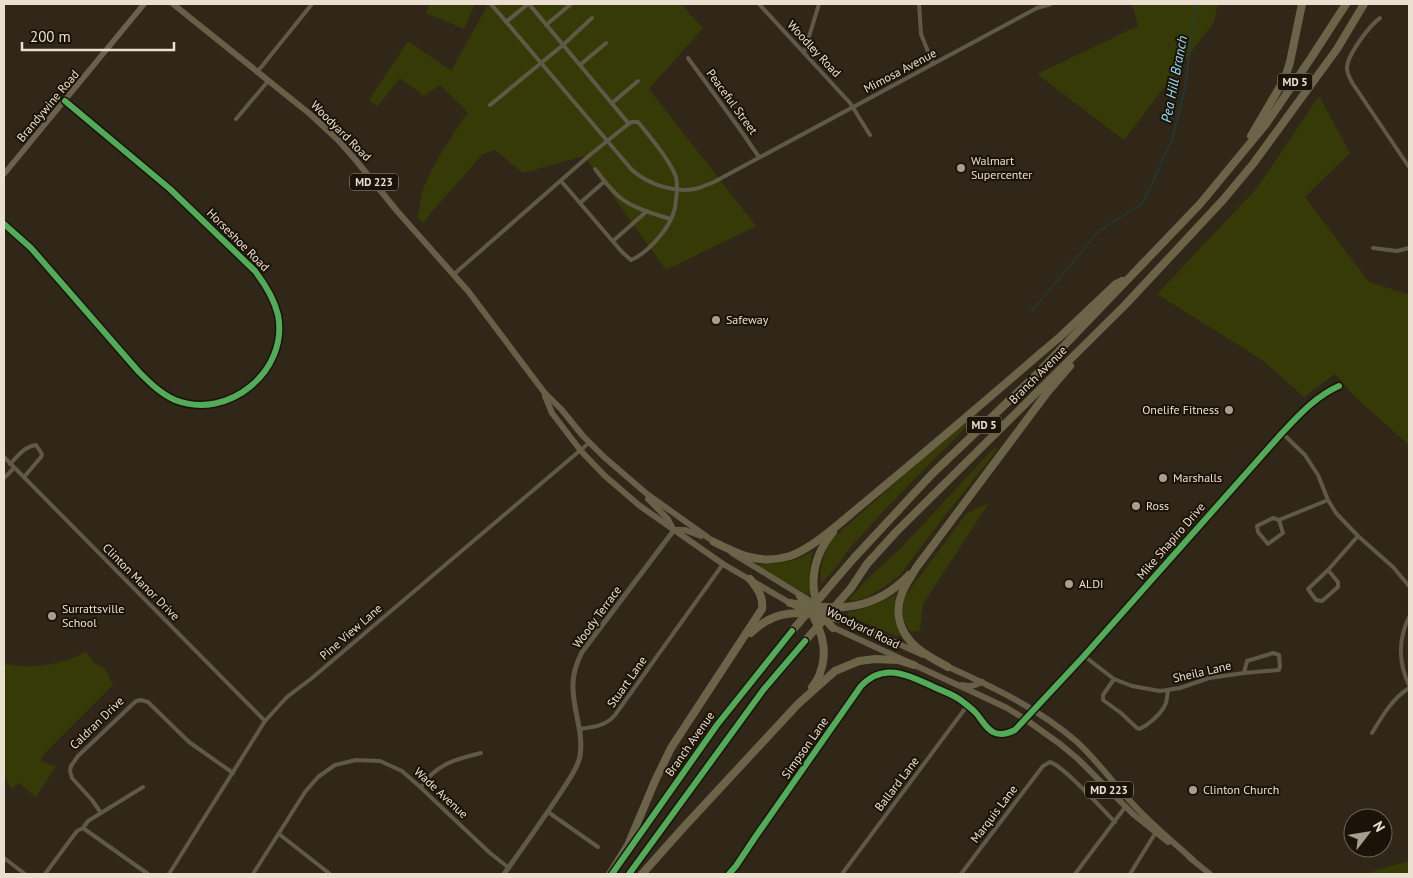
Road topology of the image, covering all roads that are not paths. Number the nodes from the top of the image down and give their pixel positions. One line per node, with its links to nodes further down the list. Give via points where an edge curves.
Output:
1 (144, 4): 28 (main road, Brandywine Road)
2 (173, 4): 25 (main road, Woodyard Road / MD 223)
3 (312, 4): 25 (street)
4 (491, 4): 16 (street)
5 (529, 4): 16 (street); 17 (street)
6 (571, 4): 17 (street)
7 (759, 4): 20 (street, Woodley Road)
8 (819, 4): 20 (street)
9 (919, 4): 23 (street, via 922,34)
10 (1051, 4): 23 (street, Mimosa Avenue)
11 (1302, 4): 37 (highway, via 1284,78)
12 (1346, 4): 37 (highway, Branch Avenue / MD 5, via 1266,124)
13 (1364, 4): 53 (highway, Branch Avenue / MD 5, via 1337,49 1253,164)
14 (592, 18): 19 (street)
15 (1380, 18): 38 (street, via 1352,54 1347,72)
16 (506, 22): 22 (street)
17 (546, 24): 19 (street)
18 (606, 43): 24 (street)
19 (563, 45): 22 (street); 24 (street)
20 (804, 53): 31 (street, Woodley Road)
21 (688, 58): 36 (street, Peaceful Street)
22 (540, 63): 30 (street); 35 (street)
23 (933, 64): 31 (street, Mimosa Avenue)
24 (580, 65): 29 (street)
25 (258, 71): 26 (main road, Woodyard Road / MD 223)
26 (269, 80): 32 (street); 52 (main road, Woodyard Road / MD 223, via 349,152)
27 (638, 81): 29 (street)
28 (65, 100): 40 (main road, Brandywine Road); 47 (street, Horseshoe Road, via 170,189 255,271 267,288 278,316 276,348 268,366 258,380 242,393 218,403 186,403 165,395 139,372 31,248)
29 (612, 103): 33 (street)
30 (490, 105)
31 (853, 107): 34 (street, Woodley Road); 36 (street, Mimosa Avenue)
32 (236, 119)
33 (629, 124): 35 (street); 43 (street, via 638,122 662,153 676,177)
34 (870, 135)
35 (606, 142): 41 (street); 43 (street, via 639,176)
36 (759, 157): 43 (street, Mimosa Avenue, via 700,188)
37 (1239, 157): 51 (highway, Branch Avenue / MD 5, via 1200,204)
38 (1409, 167)
39 (595, 169): 42 (street)
40 (4, 174)
41 (561, 181): 44 (street); 52 (street)
42 (605, 181): 44 (street); 45 (street, via 622,199)
43 (677, 190): 46 (street, via 675,209)
44 (580, 203): 48 (street)
45 (647, 211): 46 (street); 48 (street)
46 (670, 219): 48 (street, via 650,247 633,260 628,259)
47 (4, 224)
48 (613, 241)
49 (1373, 248): 50 (street, via 1397,251)
50 (1409, 248)
51 (1134, 273): 65 (highway, via 1116,284 1062,336); 121 (highway, Branch Avenue / MD 5, bridge, via 1036,375 932,474 854,558 717,725)
52 (453, 275): 55 (main road, Woodyard Road / MD 223, via 476,300)
53 (1126, 304): 71 (highway, via 1046,394); 122 (highway, Branch Avenue / MD 5, bridge, via 867,564 851,588 764,689)
54 (1339, 386): 56 (street, Mike Shapiro Drive, via 1313,402)
55 (544, 392): 57 (main road, Woodyard Road / MD 223); 58 (main road, Woodyard Road / MD 223, via 552,413)
56 (1282, 433): 64 (street, via 1309,460); 83 (street, Mike Shapiro Drive)
57 (590, 442): 58 (street, Pine View Lane); 63 (main road, Woodyard Road / MD 223)
58 (581, 450): 67 (main road, Woodyard Road / MD 223, via 605,476); 96 (street, Pine View Lane, via 287,697)
59 (4, 457): 60 (street, Clinton Manor Drive)
60 (12, 466): 61 (street); 62 (street, Clinton Manor Drive); 62 (street, via 27,448 36,445 41,457)
61 (4, 478)
62 (24, 478): 96 (street, Clinton Manor Drive)
63 (632, 482): 67 (main road, via 668,519); 69 (main road, Woodyard Road / MD 223)
64 (1328, 500): 66 (street); 68 (street)
65 (846, 517): 69 (highway, via 804,550 778,559 742,556); 77 (highway, via 817,558)
66 (1279, 520): 66 (street, via 1273,518 1257,526 1268,544 1283,533)
67 (674, 530): 69 (main road, via 685,530); 70 (main road, Woodyard Road / MD 223); 97 (street, Woody Terrace, via 587,645 577,664 573,696)
68 (1358, 536): 72 (street); 74 (street, via 1394,567)
69 (714, 542): 75 (main road, Woodyard Road / MD 223)
70 (723, 564): 73 (main road, Woodyard Road / MD 223); 97 (street, Stuart Lane, via 611,720)
71 (916, 568): 77 (highway, via 893,589 866,603); 85 (highway, via 901,594 898,613 901,625 914,646)
72 (1328, 570): 72 (street, via 1308,589 1316,600 1322,601 1338,587 1338,582)
73 (750, 579): 76 (main road, Woodyard Road / MD 223); 82 (highway, via 762,600 762,609)
74 (1409, 586)
75 (800, 596): 77 (highway)
76 (790, 603): 77 (highway)
77 (814, 610): 78 (highway); 80 (main road, Woodyard Road / MD 223); 81 (main road, Woodyard Road / MD 223); 82 (highway, via 775,616 757,627); 92 (highway, via 823,645 823,660 820,673)
78 (823, 616): 80 (highway); 81 (highway)
79 (1409, 617): 90 (street, via 1400,649)
80 (843, 619): 85 (main road, Woodyard Road / MD 223)
81 (833, 628): 84 (main road, Woodyard Road / MD 223)
82 (739, 646): 121 (highway, via 671,748 628,845)
83 (1084, 656): 88 (street, Sheila Lane); 94 (street, Mike Shapiro Drive)
84 (914, 665): 87 (main road, Woodyard Road / MD 223); 92 (highway, via 898,660 858,662 835,671)
85 (948, 667): 89 (main road, Woodyard Road / MD 223)
86 (1244, 673): 86 (street, Sheila Lane, via 1279,670 1279,655 1273,653 1250,659); 91 (street, Sheila Lane, via 1209,678)
87 (937, 676): 89 (main road, via 967,686); 95 (main road, Woodyard Road / MD 223)
88 (1114, 679): 91 (street, Sheila Lane, via 1137,688); 91 (street, via 1102,700 1139,729 1165,704)
89 (982, 682): 94 (main road, Woodyard Road / MD 223)
90 (1409, 687): 98 (street, via 1390,703)
91 (1168, 691)
92 (806, 697): 123 (highway)
93 (968, 706): 95 (street, Mike Shapiro Drive, via 989,730 996,733 1015,730); 124 (street, Simpson Lane, via 954,696 896,672 872,677 864,683); 125 (street, Ballard Lane)
94 (1034, 710): 95 (street, Mike Shapiro Drive); 103 (main road, Woodyard Road / MD 223, via 1077,742)
95 (1025, 719): 104 (main road, Woodyard Road / MD 223, via 1068,750)
96 (265, 721): 100 (street, Pine View Lane)
97 (580, 728): 105 (street, via 578,766)
98 (1372, 733)
99 (481, 753): 102 (street, via 439,768)
100 (233, 773): 106 (street, Caldran Drive, via 189,742 148,702 136,701 71,766 72,778); 117 (street, Pine View Lane)
101 (143, 787): 106 (street)
102 (421, 787): 110 (street, Wade Avenue, via 402,771 380,761 356,760 335,766 318,776 304,792); 113 (street, Wade Avenue)
103 (1130, 801): 104 (street); 109 (main road, Woodyard Road / MD 223)
104 (1126, 808): 107 (street); 109 (main road, Woodyard Road / MD 223)
105 (548, 812): 111 (street); 113 (street)
106 (101, 813): 108 (street)
107 (1114, 822): 126 (street, Marquis Lane, via 1083,789 1050,762 1043,766); 127 (street)
108 (83, 828): 115 (street, via 74,833); 116 (street)
109 (1157, 831): 128 (street); 129 (main road, Woodyard Road / MD 223)
110 (278, 834): 118 (street, Wade Avenue); 119 (street)
111 (598, 847)
112 (4, 858): 114 (street)
113 (509, 868): 120 (street)
114 (25, 874)
115 (45, 874)
116 (148, 874)
117 (169, 874)
118 (253, 874)
119 (330, 874)
120 (504, 874)
121 (611, 874)
122 (628, 874)
123 (642, 874)
124 (729, 874)
125 (842, 874)
126 (961, 874)
127 (1075, 874)
128 (1130, 874)
129 (1210, 874)

